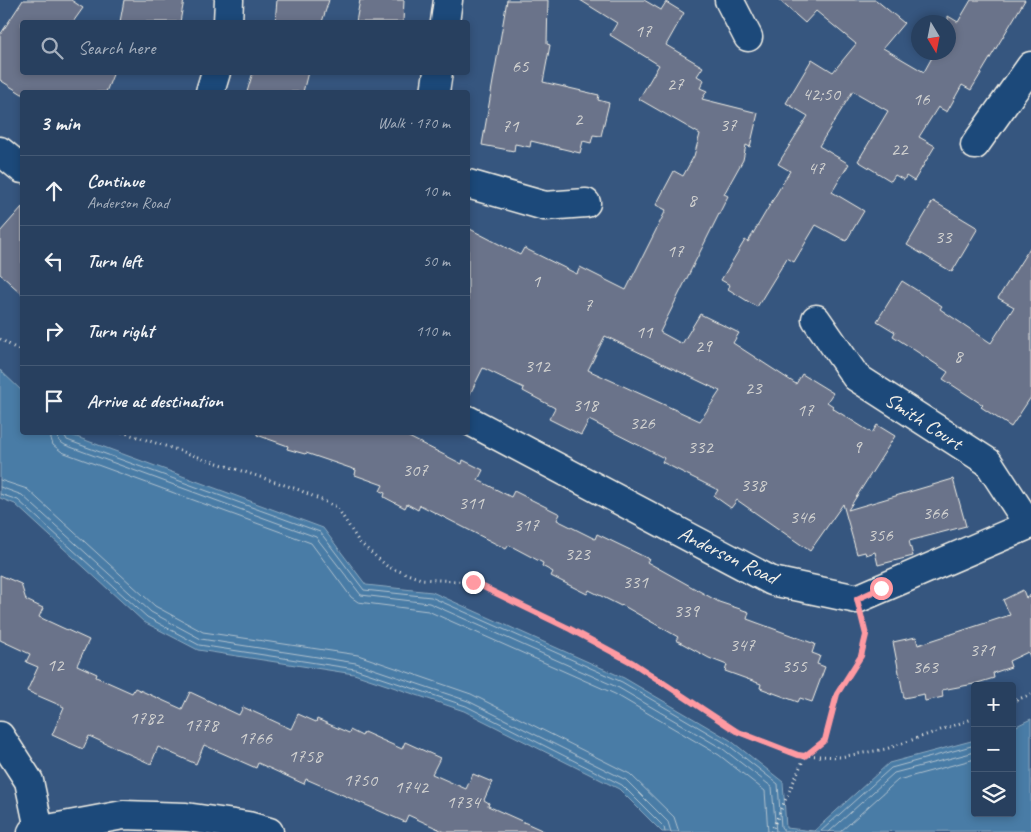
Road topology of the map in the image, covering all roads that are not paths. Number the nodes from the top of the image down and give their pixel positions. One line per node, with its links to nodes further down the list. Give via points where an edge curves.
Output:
1 (229, 0): 4 (street)
2 (448, 0): 5 (street)
3 (729, 0): 6 (street)
4 (228, 20)
5 (445, 20)
6 (748, 37)
7 (1031, 66): 12 (street)
8 (215, 75): 10 (street)
9 (438, 75): 11 (street)
10 (211, 90)
11 (435, 90)
12 (975, 145)
13 (0, 151): 14 (street)
14 (20, 167)
15 (470, 185): 16 (street, via 544,206)
16 (586, 203)
17 (816, 319): 19 (street, Smith Court, via 856,377 988,462)
18 (470, 421): 19 (street, Anderson Road, via 772,581 857,599)
19 (1030, 524)
20 (0, 736): 21 (street, via 29,780)
21 (35, 831): 22 (street, via 123,815 186,817)
22 (268, 832)

